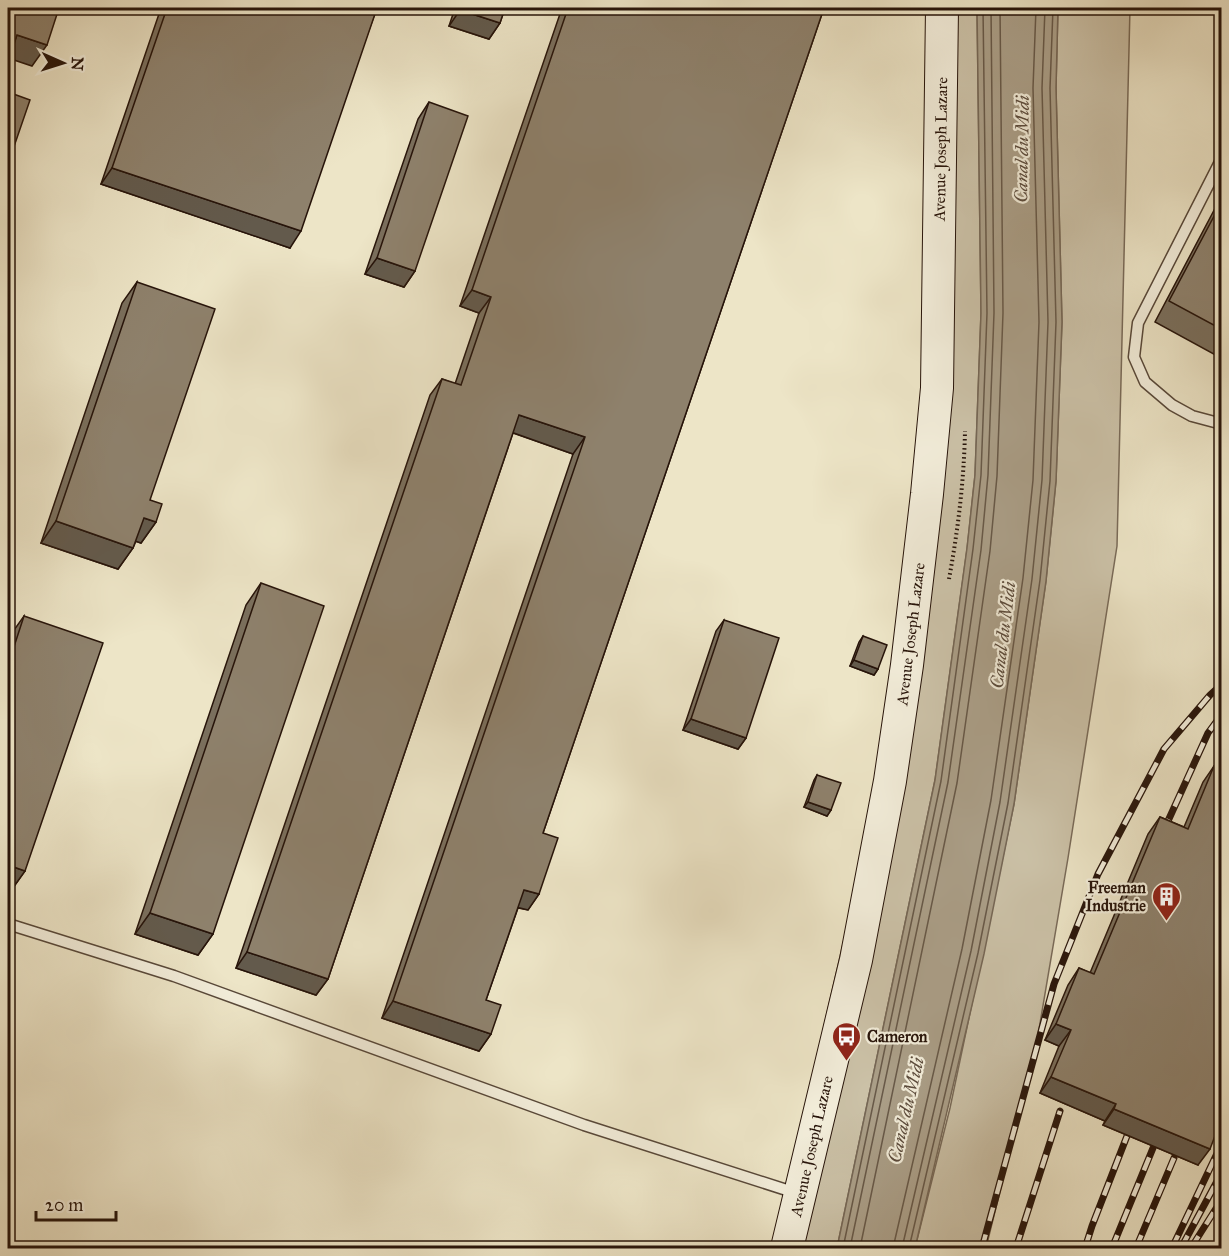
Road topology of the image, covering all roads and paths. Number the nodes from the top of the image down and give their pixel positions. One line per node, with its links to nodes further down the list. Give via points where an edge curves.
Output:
1 (942, 8): 5 (main road, Avenue Joseph Lazare, via 937,388 925,517 890,781 856,960)
2 (1221, 158): 3 (lane, via 1138,323 1134,357 1145,382 1172,405 1192,416)
3 (1221, 424)
4 (8, 924): 5 (lane, via 174,976 584,1125)
5 (800, 1195): 6 (main road, Avenue Joseph Lazare)
6 (786, 1248)

